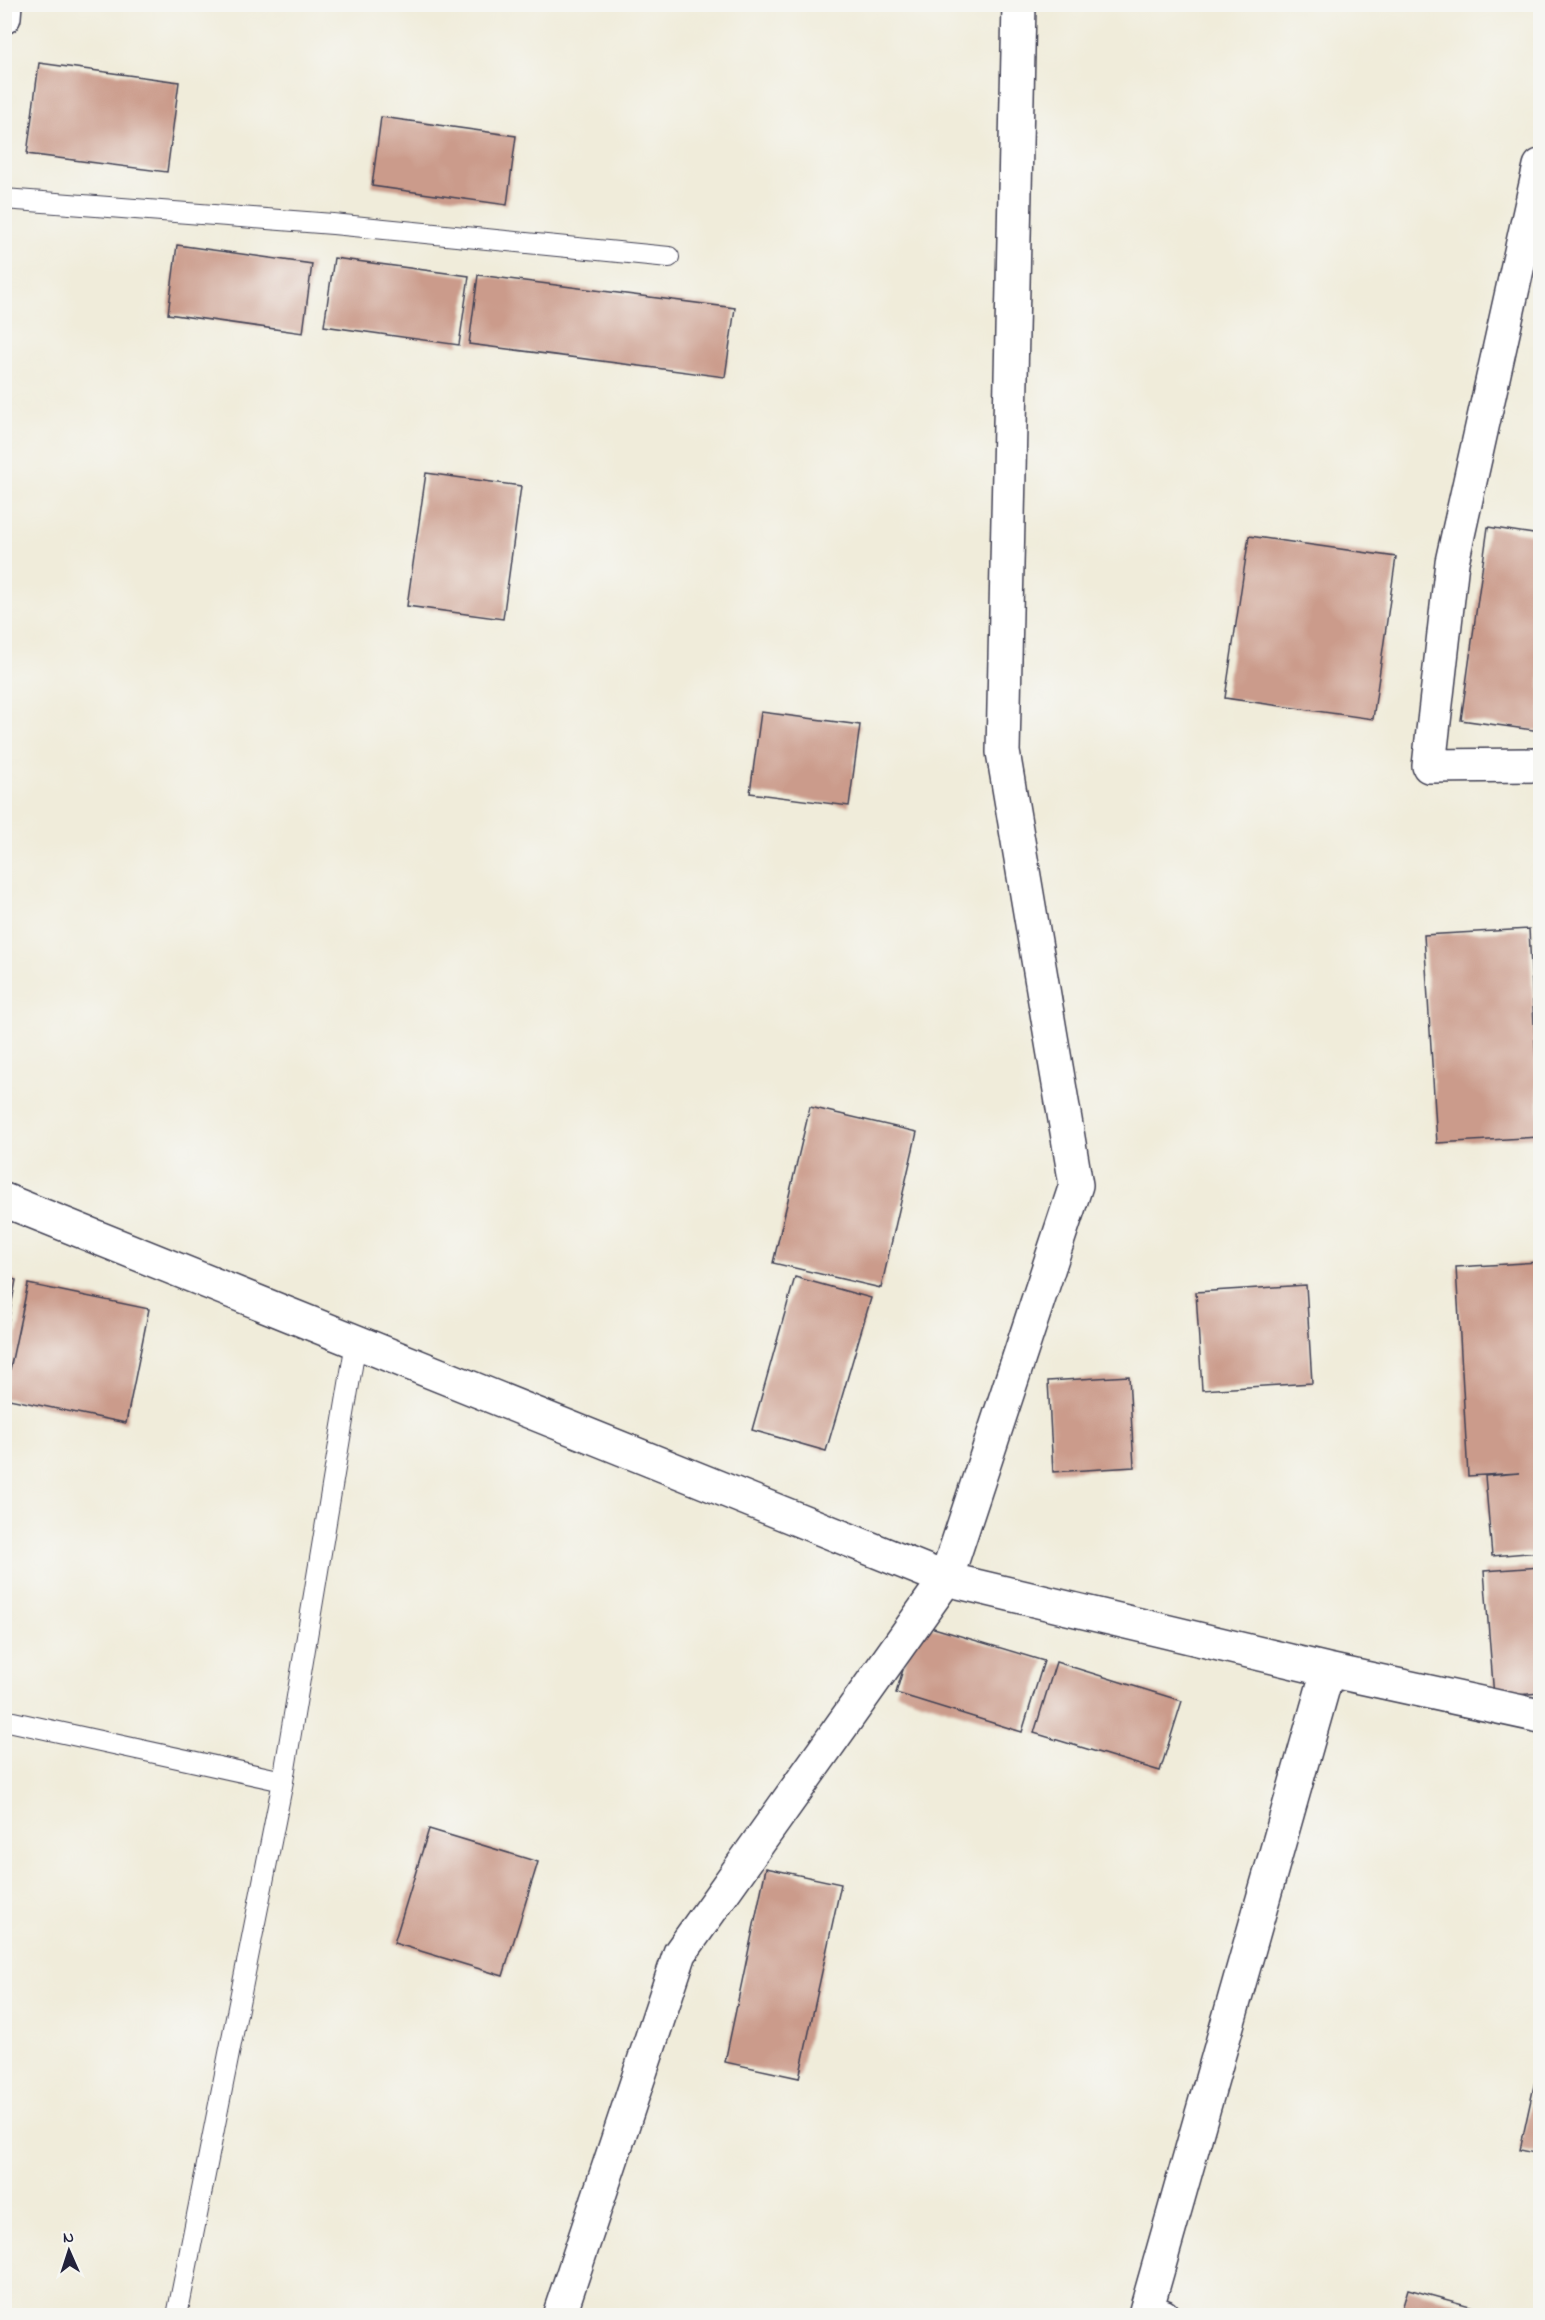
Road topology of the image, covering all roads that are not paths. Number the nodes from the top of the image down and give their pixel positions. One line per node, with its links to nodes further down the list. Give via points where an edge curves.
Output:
1 (6, 4): 3 (street)
2 (1019, 4): 10 (street, via 1003,752 1076,1185)
3 (4, 17)
4 (1540, 166): 7 (street, via 1452,562 1429,766)
5 (4, 199): 6 (lane, via 333,224)
6 (669, 257)
7 (1540, 765)
8 (4, 1200): 9 (street)
9 (356, 1341): 10 (street); 14 (lane)
10 (946, 1579): 11 (street); 17 (street, via 680,1953)
11 (1328, 1670): 12 (street); 15 (street)
12 (1540, 1716)
13 (4, 1720): 14 (lane)
14 (284, 1781): 16 (lane)
15 (1151, 2314)
16 (177, 2316)
17 (559, 2316)

